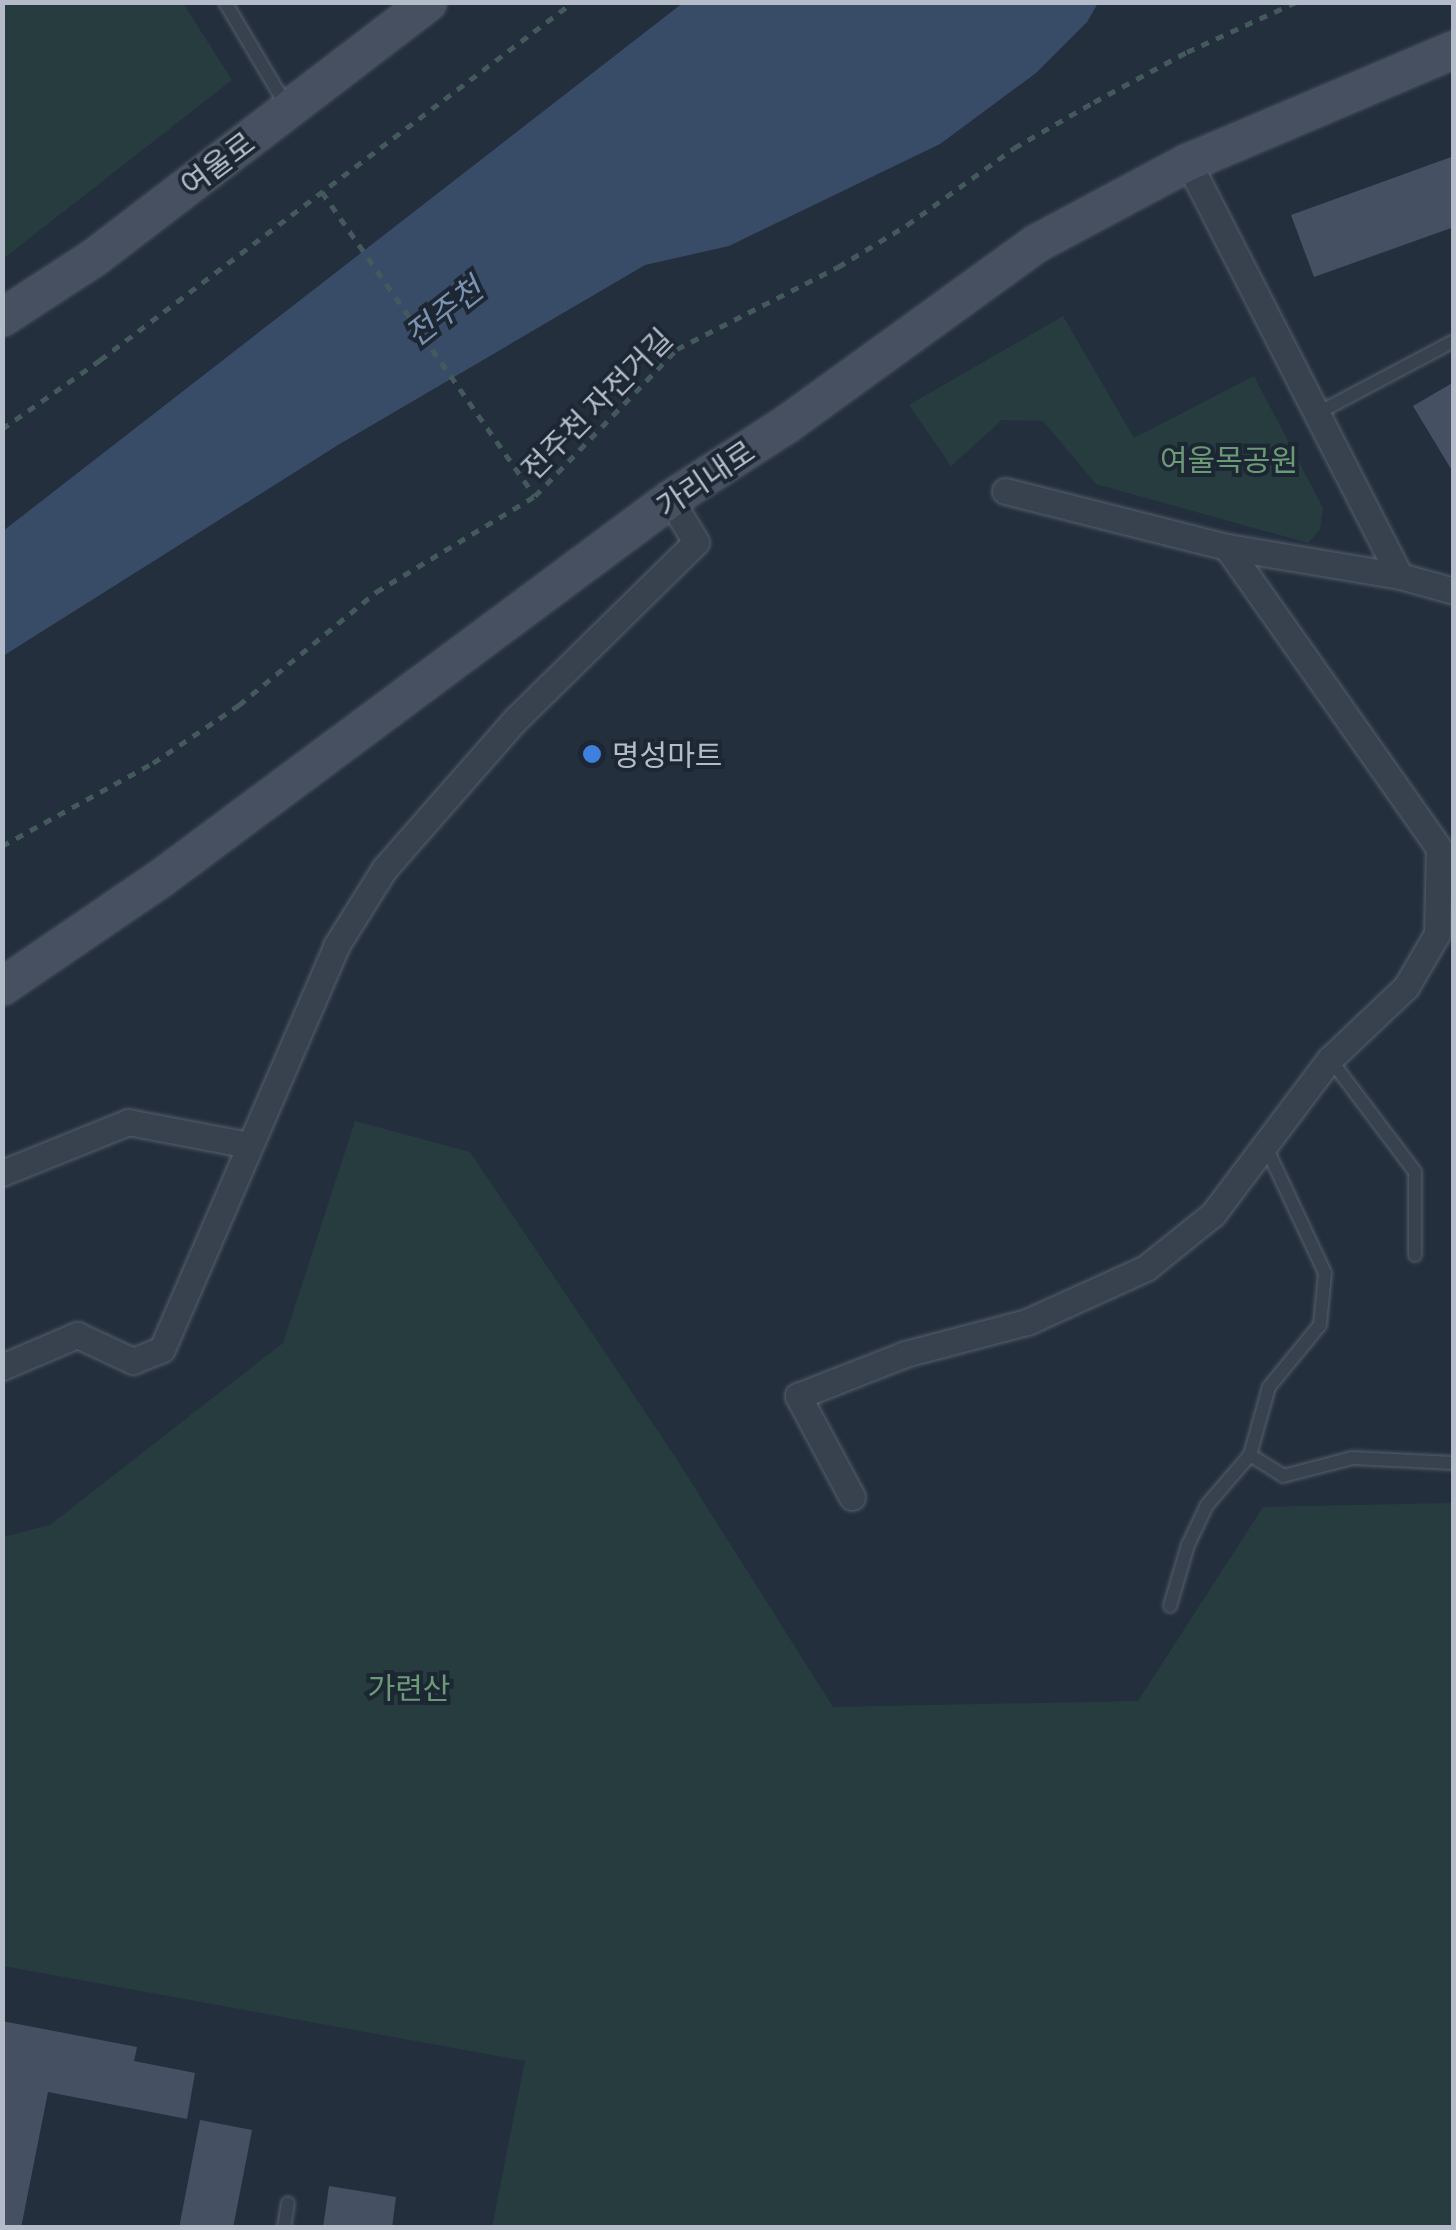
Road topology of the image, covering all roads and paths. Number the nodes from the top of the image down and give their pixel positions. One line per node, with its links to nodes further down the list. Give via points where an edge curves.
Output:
1 (225, 2): 6 (lane)
2 (428, 2): 6 (street, 여울로)
3 (572, 2): 8 (path)
4 (1296, 2): 14 (path, 전주천 자전거길, via 1094,102 1014,148 894,234 676,349)
5 (1454, 49): 7 (street, 가리내로)
6 (289, 109): 9 (street, 여울로, via 94,257)
7 (1188, 162): 11 (street); 15 (street, 가리내로, via 1036,243 786,424)
8 (322, 192): 12 (path); 14 (path)
9 (2, 317)
10 (1454, 341): 11 (lane)
11 (1316, 414): 17 (street)
12 (2, 429)
13 (1005, 492): 16 (street)
14 (535, 496): 20 (path, 전주천 자전거길, via 376,592 239,705 167,753)
15 (670, 499): 22 (street, 가리내로, via 159,879); 24 (street, via 696,542 516,719 385,868 336,946)
16 (1226, 548): 17 (street); 19 (street)
17 (1400, 576): 18 (street)
18 (1454, 591)
19 (1446, 839): 21 (street)
20 (2, 846)
21 (1447, 882): 23 (street, via 1437,934 1406,987)
22 (2, 986)
23 (1330, 1059): 25 (street); 27 (lane, via 1415,1172)
24 (249, 1144): 26 (street, via 128,1122); 28 (street, via 162,1350 133,1361 77,1335)
25 (1266, 1146): 29 (lane, via 1325,1273 1320,1325 1269,1386); 31 (street, via 1212,1214 1146,1268 1027,1322 905,1354 798,1396)
26 (2, 1173)
27 (1415, 1255)
28 (2, 1366)
29 (1250, 1455): 30 (lane, via 1283,1476 1352,1458); 32 (lane, via 1207,1505)
30 (1454, 1463)
31 (852, 1497)
32 (1170, 1606)
33 (288, 2203): 34 (lane)
34 (284, 2228)

